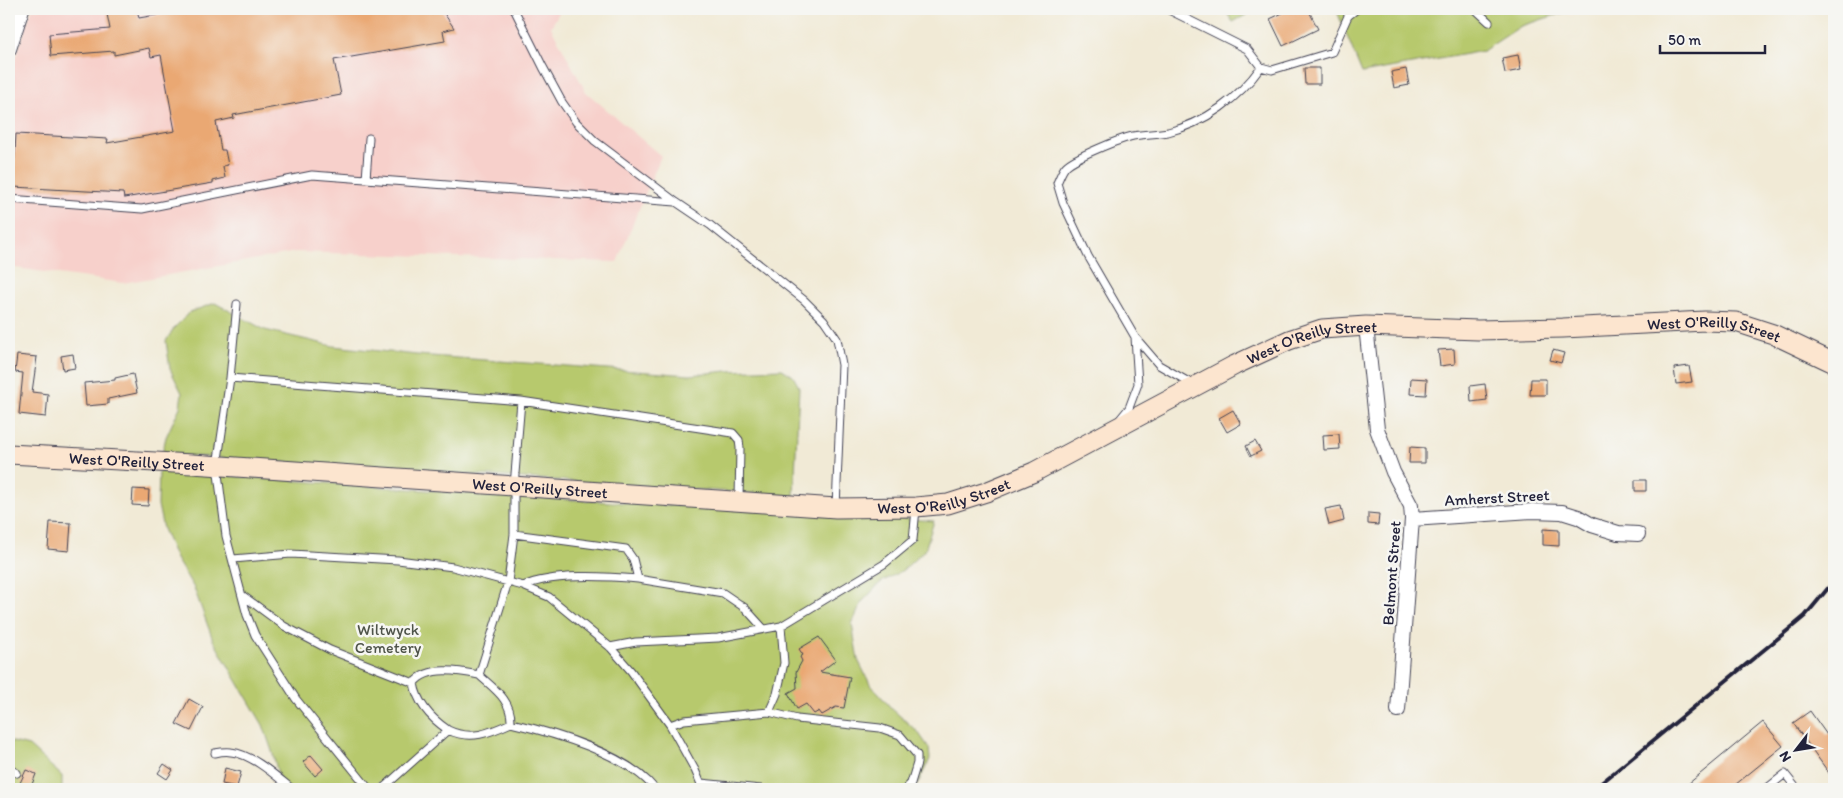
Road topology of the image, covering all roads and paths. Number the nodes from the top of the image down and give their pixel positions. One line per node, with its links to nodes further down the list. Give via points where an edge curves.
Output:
1 (22, 9): 7 (street)
2 (514, 9): 12 (lane, via 562,102 576,122 595,141)
3 (1167, 9): 8 (lane, via 1248,49)
4 (1357, 9): 8 (lane, via 1348,16 1332,52 1272,70)
5 (1475, 9): 6 (lane)
6 (1488, 22)
7 (9, 49)
8 (1261, 67): 15 (lane, via 1252,80 1222,107 1168,132 1131,137 1084,156 1067,166 1057,182 1088,256)
9 (369, 138): 10 (lane)
10 (366, 179): 11 (lane, via 312,175 142,210); 12 (lane)
11 (9, 199)
12 (676, 202): 26 (lane, via 710,224 804,300 837,339 842,365)
13 (237, 304): 17 (lane)
14 (1366, 326): 16 (street, West O'Reilly Street, via 1478,330 1736,322 1773,334); 18 (street, West O'Reilly Street, via 1322,329 1289,340); 27 (street, Belmont Street, via 1377,429 1393,472 1411,506)
15 (1135, 337): 18 (lane, via 1159,365); 20 (lane, via 1138,384 1129,408)
16 (1834, 363)
17 (230, 378): 19 (lane); 22 (lane)
18 (1196, 386): 20 (street, West O'Reilly Street)
19 (521, 401): 23 (lane); 24 (lane, via 732,433 739,440 740,448)
20 (1111, 432): 25 (street, West O'Reilly Street, via 1034,472 986,492 948,504)
21 (9, 454): 22 (street, West O'Reilly Street)
22 (218, 466): 23 (street, West O'Reilly Street); 30 (lane, via 226,536)
23 (514, 486): 24 (street, West O'Reilly Street); 28 (lane)
24 (740, 501): 26 (street, West O'Reilly Street)
25 (916, 507): 26 (street, West O'Reilly Street); 35 (lane, via 913,540 884,564)
26 (836, 508)
27 (1412, 519): 29 (street, Amherst Street, via 1562,512 1618,533); 40 (street, Belmont Street)
28 (514, 534): 31 (lane, via 626,549 633,559); 32 (lane)
29 (1638, 534)
30 (233, 559): 32 (lane, via 291,554 398,560 453,567); 34 (lane)
31 (638, 579): 33 (lane, via 611,576 552,578); 36 (lane, via 723,593 745,608)
32 (508, 582): 33 (lane); 38 (lane)
33 (523, 586): 37 (lane, via 549,598)
34 (242, 595): 39 (lane, via 284,626 330,650); 50 (lane, via 255,636 296,700)
35 (781, 626): 36 (lane); 41 (lane, via 784,663)
36 (764, 629): 37 (lane, via 718,638 636,642)
37 (610, 647): 43 (lane)
38 (479, 675): 39 (lane, via 437,671 418,677); 42 (lane, via 507,701)
39 (414, 683): 44 (lane, via 415,692 426,709)
40 (1398, 710)
41 (769, 712): 43 (lane, via 684,720); 54 (lane, via 797,719 880,728 900,735 917,755 911,783)
42 (510, 723): 44 (lane, via 476,736 459,735); 52 (lane, via 544,731 601,752 646,778)
43 (670, 725): 48 (lane)
44 (448, 730): 51 (lane)
45 (215, 753): 49 (lane, via 230,751 245,756)
46 (9, 769): 47 (lane)
47 (17, 773)
48 (702, 786): 53 (lane)
49 (292, 789)
50 (369, 789)
51 (382, 789)
52 (656, 789)
53 (761, 789)
54 (906, 789)
55 (1766, 789): 56 (lane, via 1785,774)
56 (1797, 789)

